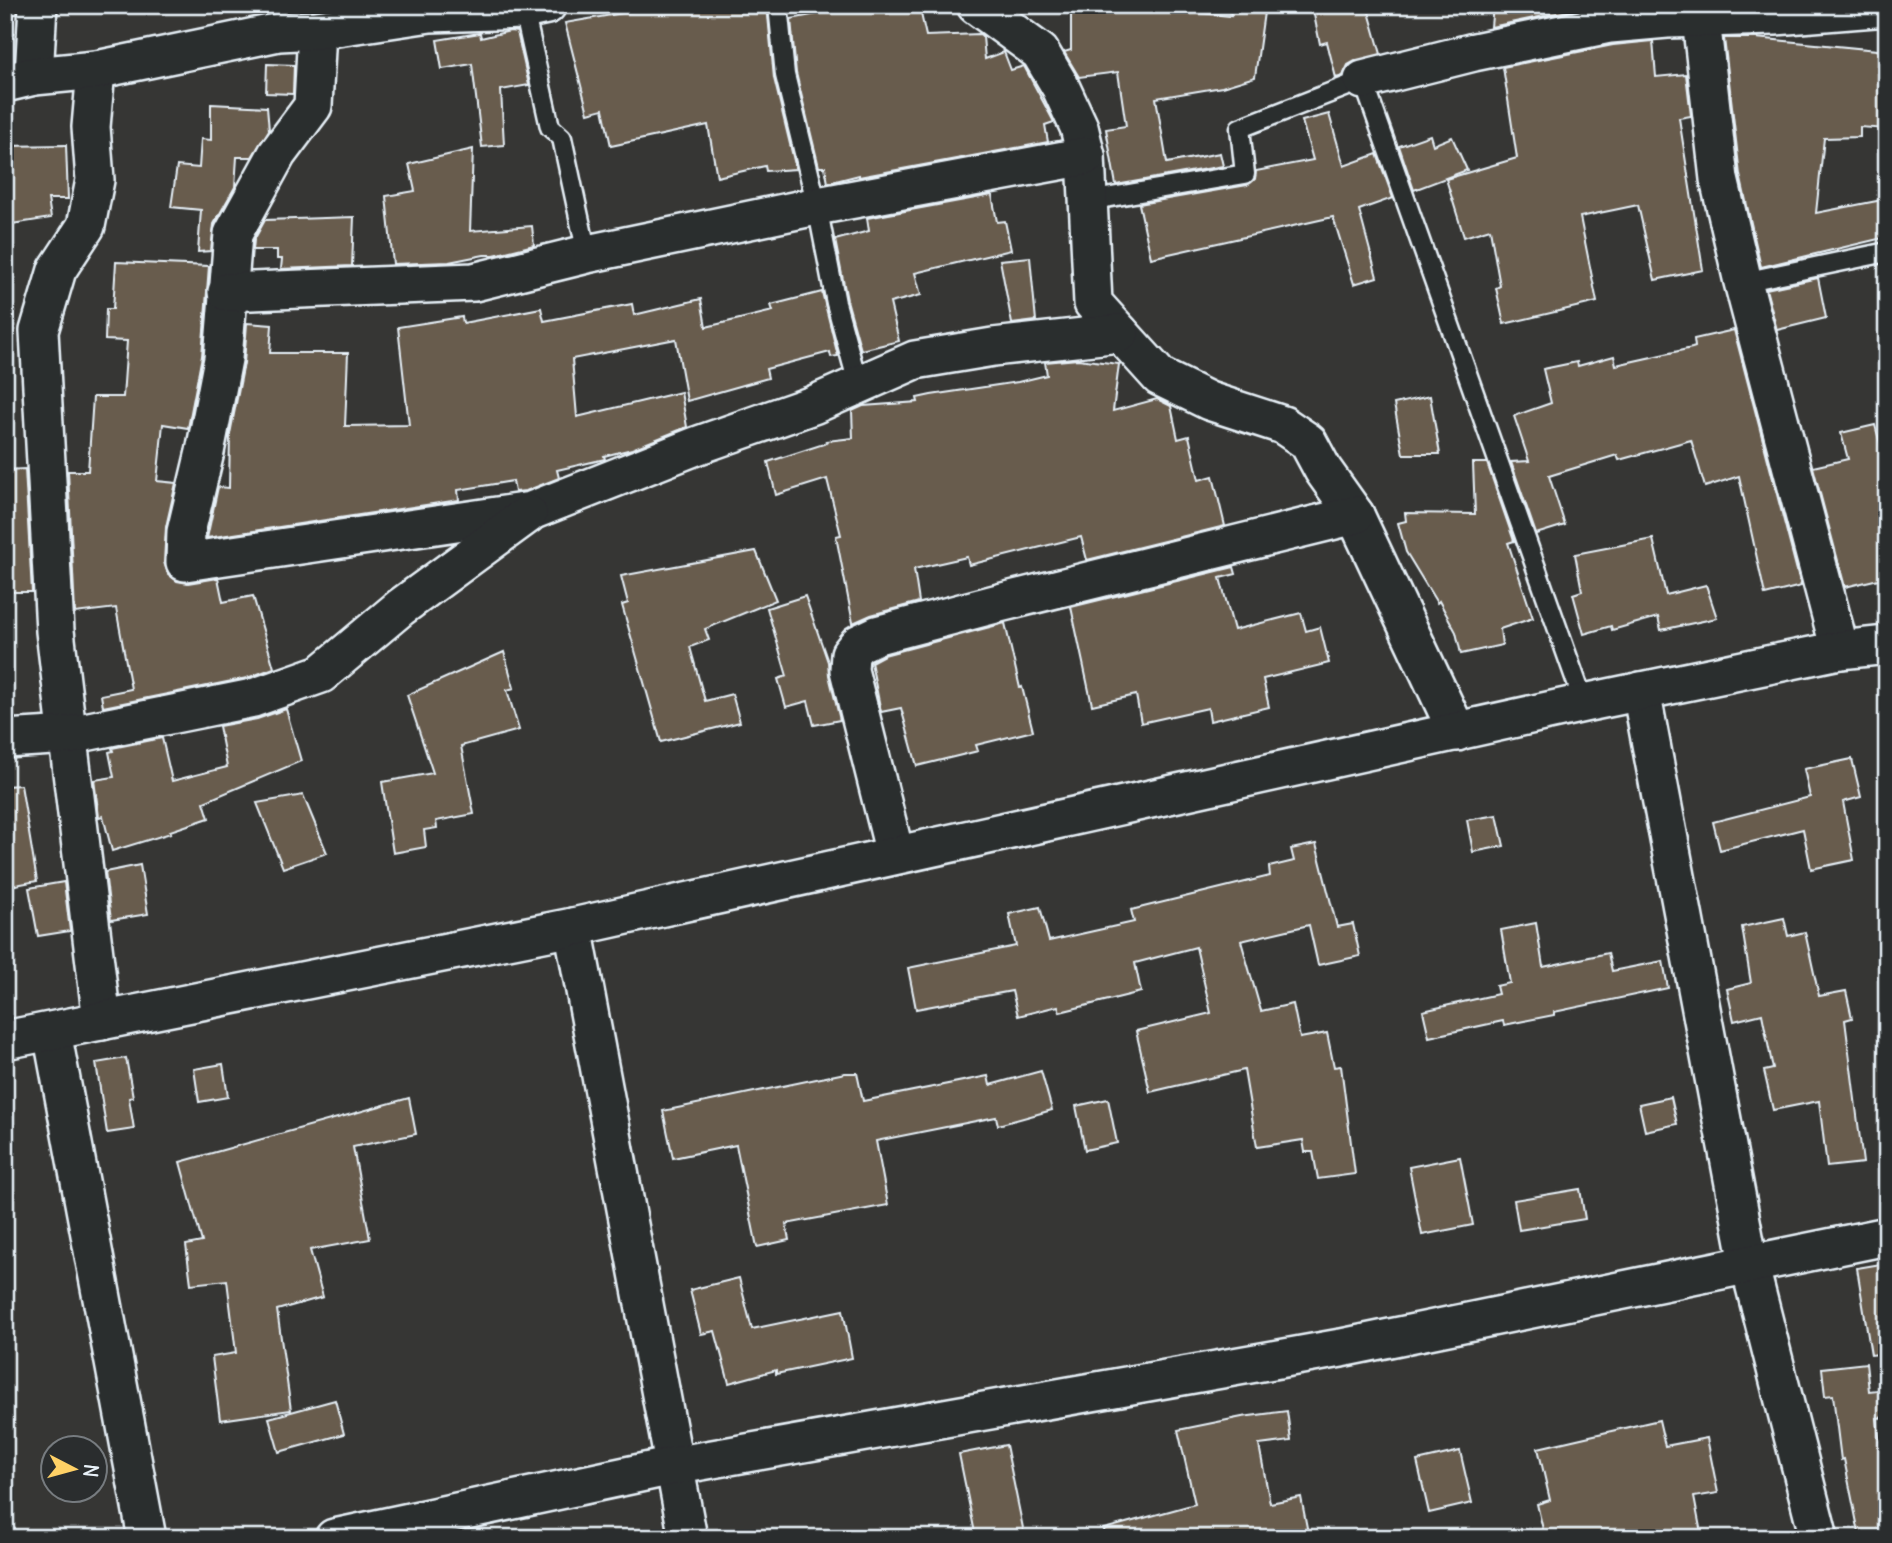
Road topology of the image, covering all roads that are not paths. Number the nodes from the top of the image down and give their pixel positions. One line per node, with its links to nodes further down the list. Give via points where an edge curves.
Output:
1 (38, 5): 11 (street)
2 (778, 5): 15 (lane, via 785,75)
3 (976, 5): 13 (street, via 1040,51 1079,127)
4 (1887, 7): 8 (street)
5 (536, 8): 6 (street); 17 (lane, via 550,127 562,138)
6 (431, 9): 9 (street)
7 (281, 18): 9 (street); 10 (street)
8 (1701, 19): 12 (street, via 1610,24); 18 (street, via 1719,179)
9 (317, 30): 19 (street, via 313,106 277,154 233,234)
10 (96, 70): 11 (street); 29 (street, via 91,127 95,180 86,226 57,270 39,331 55,631)
11 (20, 80)
12 (1363, 80): 14 (lane, via 1240,128 1245,174); 27 (lane)
13 (1086, 156): 14 (street); 15 (street)
14 (1088, 201): 20 (street, via 1093,303)
15 (817, 206): 17 (street); 21 (lane)
16 (1887, 252): 18 (lane)
17 (587, 254): 19 (street, via 474,282)
18 (1743, 282): 25 (street)
19 (228, 292): 22 (street, via 223,359 186,532 185,562)
20 (1120, 333): 21 (street, via 915,360); 23 (street, via 1160,377 1209,401 1283,425 1308,442)
21 (858, 384): 22 (street)
22 (531, 511): 29 (street, via 401,607 321,674 253,698)
23 (1355, 515): 28 (street); 31 (street, via 999,603 858,644 850,654 849,670)
24 (1887, 645): 25 (street)
25 (1840, 650): 26 (street)
26 (1641, 691): 27 (street); 37 (street)
27 (1584, 703): 28 (street)
28 (1457, 732): 31 (street)
29 (70, 735): 30 (street); 33 (street)
30 (5, 739)
31 (895, 854): 32 (street)
32 (573, 927): 33 (street); 38 (street)
33 (102, 1021): 34 (street)
34 (52, 1032): 35 (street); 39 (street)
35 (5, 1040)
36 (1887, 1236): 37 (street)
37 (1749, 1263): 38 (street, via 1341,1348); 42 (street)
38 (673, 1466): 40 (street); 41 (street)
39 (147, 1538)
40 (334, 1538)
41 (688, 1538)
42 (1819, 1538)

